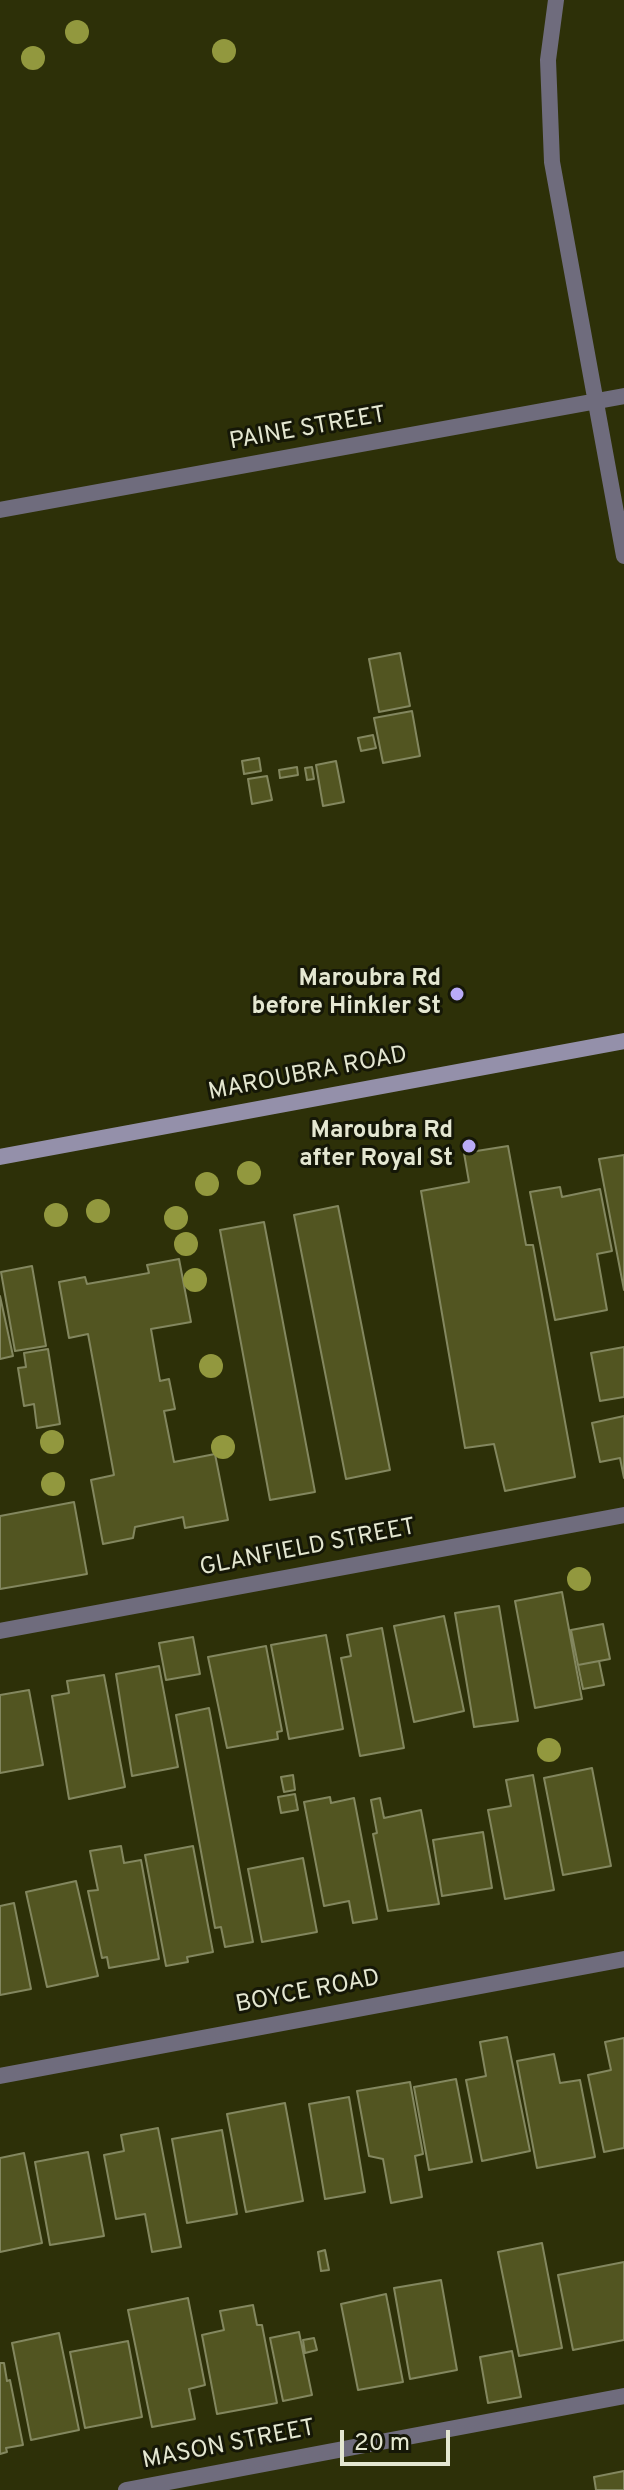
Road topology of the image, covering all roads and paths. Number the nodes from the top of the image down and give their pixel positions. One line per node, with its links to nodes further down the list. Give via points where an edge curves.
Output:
1 (556, 0): 3 (street, via 548,60 552,162)
2 (624, 396): 3 (street, PAINE STREET)
3 (595, 402): 4 (street, PAINE STREET); 5 (street)
4 (0, 510)
5 (624, 556)
6 (624, 1041): 7 (main road, MAROUBRA ROAD)
7 (0, 1157)
8 (624, 1515): 9 (street, GLANFIELD STREET)
9 (0, 1631)
10 (624, 1959): 11 (street, BOYCE ROAD)
11 (0, 2076)
12 (624, 2396): 13 (street, MASON STREET)
13 (126, 2490)

